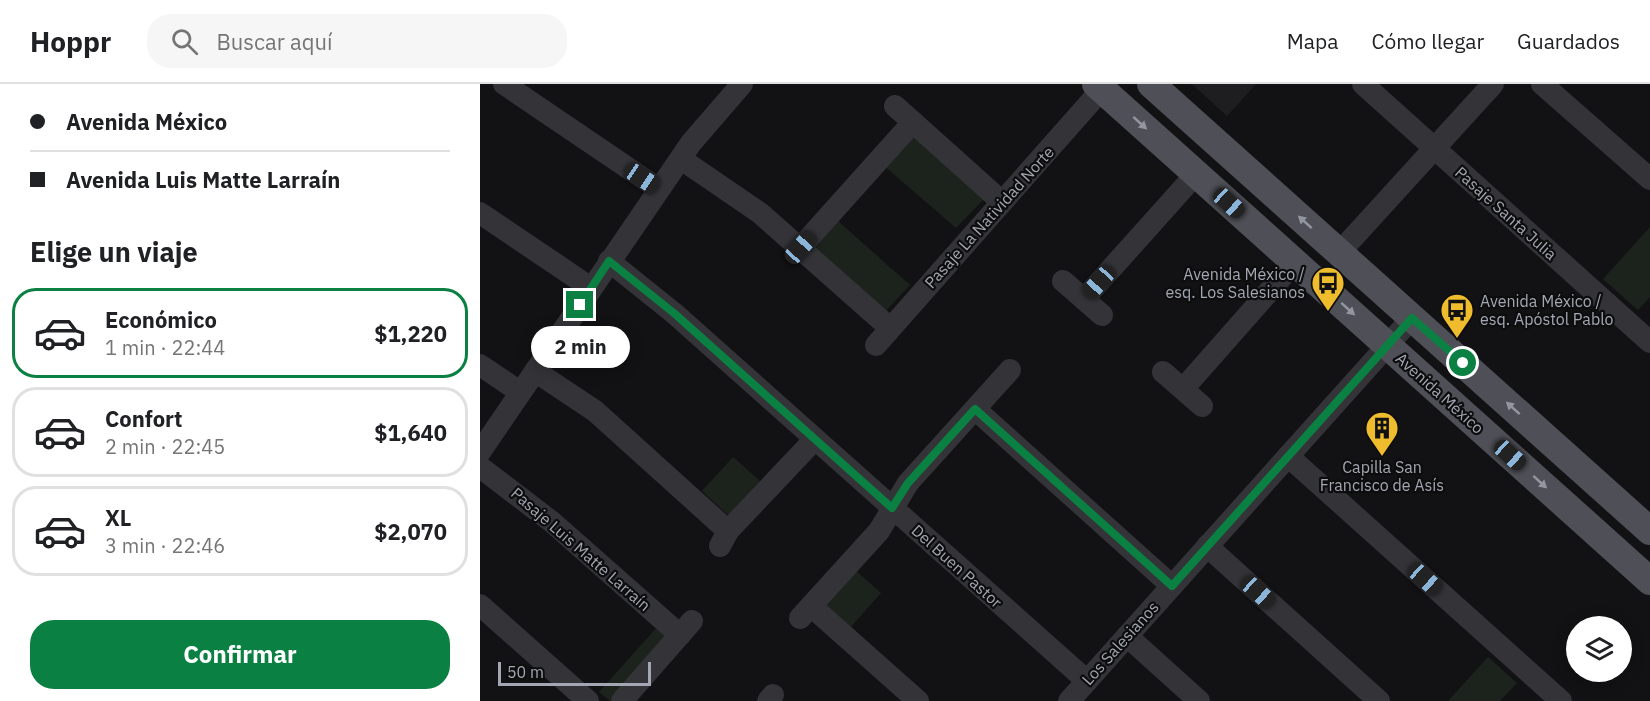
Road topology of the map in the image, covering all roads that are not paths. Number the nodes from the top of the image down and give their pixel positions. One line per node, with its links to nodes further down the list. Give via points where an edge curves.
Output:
1 (742, 84): 11 (street)
2 (1151, 84): 18 (main road, one-way to 2)
3 (1363, 84): 10 (street, Pasaje Santa Julia)
4 (1493, 84): 10 (street)
5 (1542, 84): 13 (street)
6 (1099, 87): 12 (main road, Avenida México, one-way to 12); 15 (street, Pasaje La Natividad Norte)
7 (518, 88): 14 (street)
8 (895, 106): 9 (street)
9 (913, 123): 15 (street); 17 (street)
10 (1434, 149): 18 (street); 26 (street, Pasaje Santa Julia)
11 (681, 159): 14 (street); 17 (street, via 760,213)
12 (1196, 174): 20 (main road, Avenida México); 23 (street)
13 (1650, 179)
14 (659, 189): 19 (street)
15 (1002, 202): 17 (street, Pasaje La Natividad Norte, via 883,337)
16 (480, 213): 22 (street)
17 (800, 248)
18 (1339, 253): 25 (main road)
19 (609, 261): 22 (street); 36 (street, Del Buen Pastor, via 675,314)
20 (1295, 262): 27 (main road, Avenida México, one-way to 27); 32 (street)
21 (1063, 280): 23 (street)
22 (591, 288): 30 (street)
23 (1084, 299): 24 (street)
24 (1102, 315)
25 (1412, 318): 27 (street, Los Salesianos); 41 (main road, one-way to 25)
26 (1650, 342)
27 (1387, 345): 38 (street, Los Salesianos); 43 (main road, Avenida México, one-way to 43)
28 (480, 365): 33 (street)
29 (1010, 370): 35 (street)
30 (535, 371): 33 (street); 36 (street, via 595,411 724,538)
31 (1164, 372): 32 (street)
32 (1183, 389): 34 (street)
33 (520, 392): 37 (street)
34 (1202, 406)
35 (975, 409): 40 (street, via 908,483); 44 (street)
36 (814, 439): 40 (street, Del Buen Pastor)
37 (480, 452)
38 (1288, 456): 42 (street, Los Salesianos); 54 (street)
39 (480, 467): 49 (street, Pasaje Luis Matte Larraín, via 686,628)
40 (892, 508): 47 (street, Del Buen Pastor); 50 (street, via 879,531 806,612)
41 (1650, 531)
42 (1207, 546): 44 (street, Los Salesianos); 53 (street)
43 (1650, 581)
44 (1172, 586): 46 (street, Los Salesianos)
45 (480, 605): 48 (street)
46 (1127, 636): 47 (street, Los Salesianos); 52 (street)
47 (1087, 681): 51 (street, Los Salesianos)
48 (588, 701)
49 (621, 701)
50 (918, 701)
51 (1069, 701)
52 (1199, 701)
53 (1379, 701)
54 (1561, 701)

